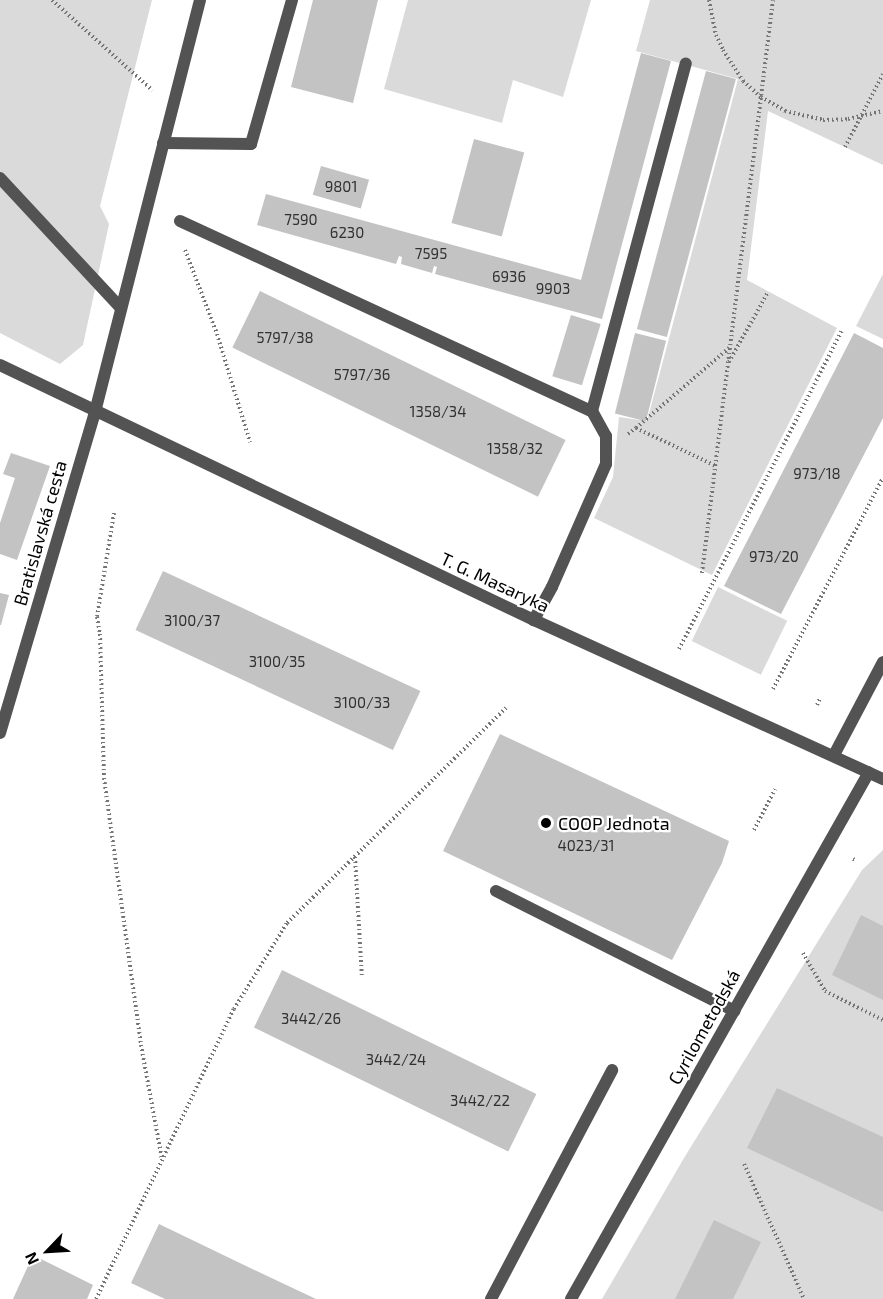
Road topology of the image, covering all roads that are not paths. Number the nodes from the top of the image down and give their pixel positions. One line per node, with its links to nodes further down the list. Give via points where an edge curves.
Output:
1 (200, 0): 4 (street, Bratislavská cesta)
2 (292, 0): 4 (street, via 251,144)
3 (686, 63): 9 (street)
4 (163, 143): 7 (street, Bratislavská cesta)
5 (0, 178): 7 (street)
6 (180, 221): 9 (street)
7 (120, 307): 10 (street, Bratislavská cesta)
8 (0, 365): 10 (street, T. G. Masaryka)
9 (592, 411): 11 (street, via 606,436 606,464)
10 (94, 412): 11 (street, T. G. Masaryka); 13 (street, Bratislavská cesta)
11 (534, 620): 14 (street, T. G. Masaryka)
12 (883, 662): 14 (street)
13 (0, 733)
14 (834, 755): 15 (street, T. G. Masaryka)
15 (869, 772): 16 (street, T. G. Masaryka); 18 (street, Cyrilometodská)
16 (883, 779)
17 (496, 891): 18 (street)
18 (735, 1011): 21 (street, Cyrilometodská)
19 (612, 1070): 20 (street)
20 (491, 1299)
21 (571, 1299)

